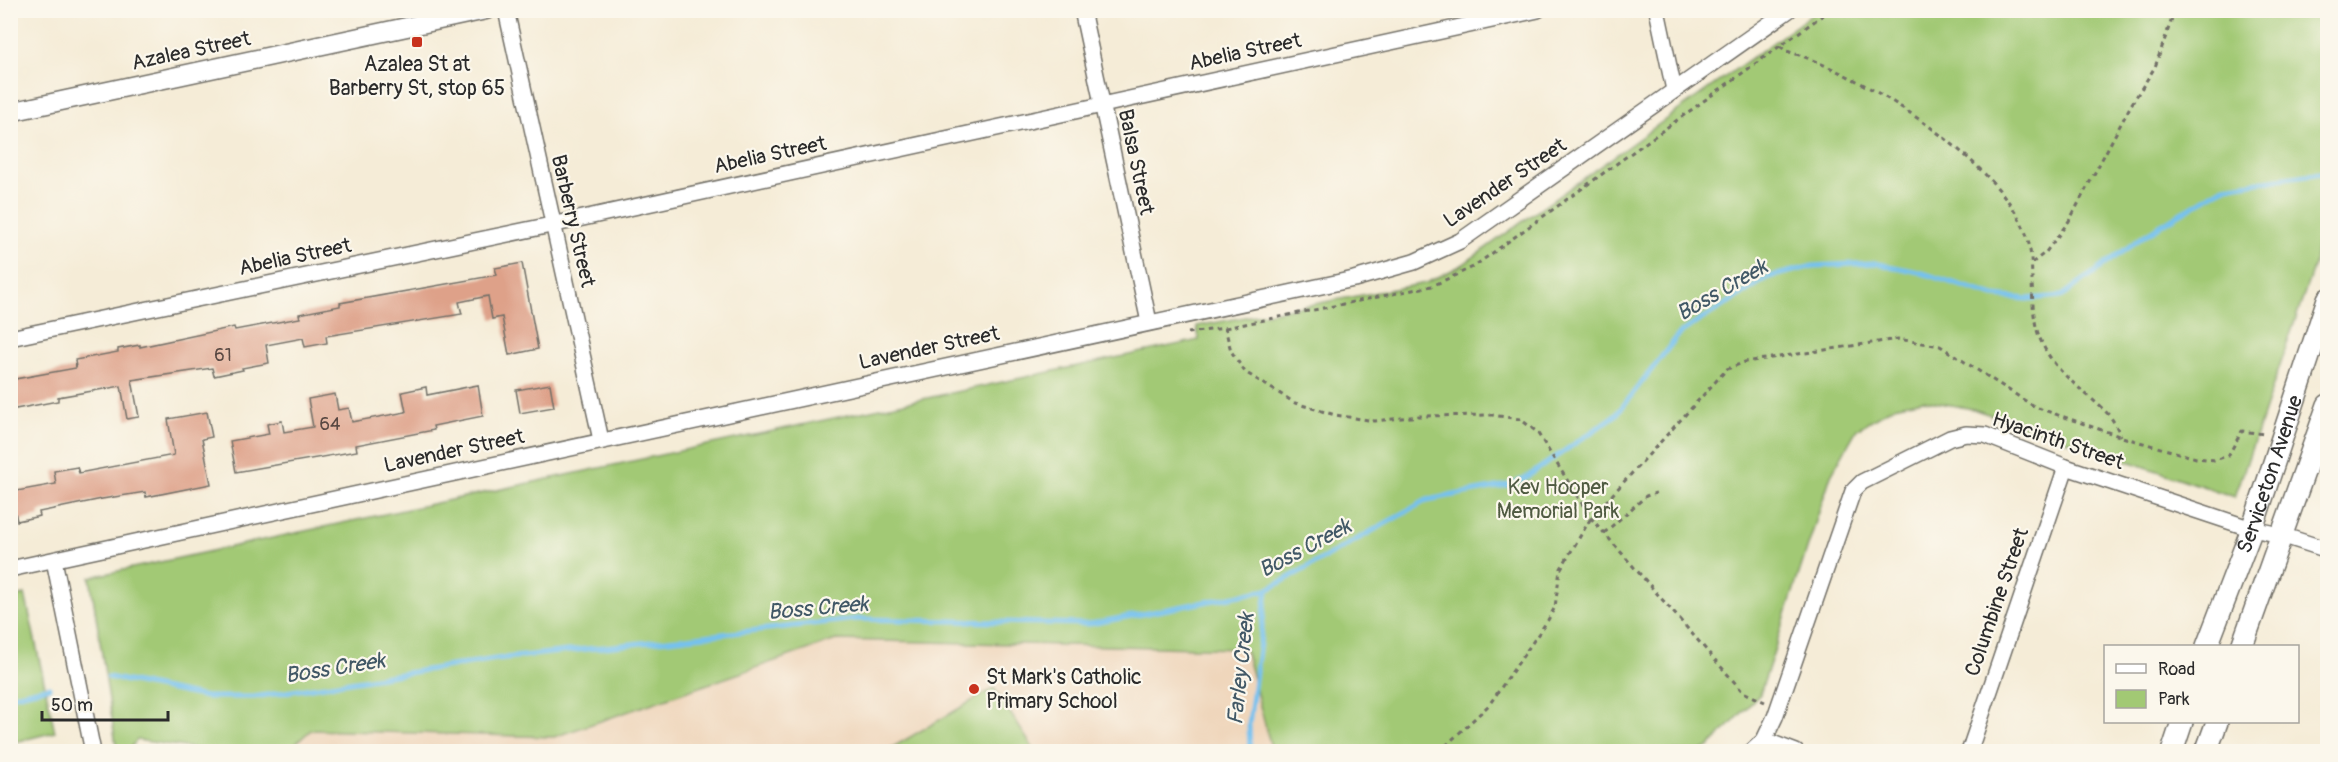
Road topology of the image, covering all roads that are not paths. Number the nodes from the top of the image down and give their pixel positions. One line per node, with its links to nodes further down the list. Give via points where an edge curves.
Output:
1 (486, 10): 9 (street, Azalea Street)
2 (506, 10): 10 (street, Barberry Street)
3 (1082, 10): 8 (street, Balsa Street)
4 (1538, 10): 8 (street, Abelia Street)
5 (1657, 10): 7 (street)
6 (1789, 10): 7 (street, Lavender Street)
7 (1674, 90): 12 (street, Lavender Street, via 1460,241 1414,262 1354,279)
8 (1102, 104): 10 (street, Abelia Street); 12 (street, Balsa Street)
9 (10, 112)
10 (551, 225): 13 (street, Abelia Street); 15 (street, Barberry Street)
11 (2328, 299): 17 (main road, Serviceton Avenue)
12 (1149, 322): 15 (street, Lavender Street)
13 (10, 338)
14 (2328, 405): 18 (main road, Serviceton Avenue)
15 (601, 440): 20 (street, Lavender Street)
16 (2066, 467): 17 (street, Hyacinth Street); 26 (street, Hyacinth Street, via 1985,435 1966,434 1950,438 1862,482 1847,502); 30 (street, Columbine Street)
17 (2252, 529): 18 (street, Hyacinth Street); 22 (main road, Serviceton Avenue)
18 (2281, 535): 19 (street, Hyacinth Street); 23 (main road, Serviceton Avenue)
19 (2328, 550)
20 (54, 560): 21 (street, Lavender Street); 27 (street)
21 (10, 569)
22 (2207, 645)
23 (2242, 645)
24 (2182, 723): 31 (main road)
25 (2217, 723): 32 (main road)
26 (1764, 740): 28 (street, Hyacinth Street); 29 (street)
27 (93, 752)
28 (1751, 752)
29 (1796, 752)
30 (1969, 752)
31 (2172, 752)
32 (2206, 752)

